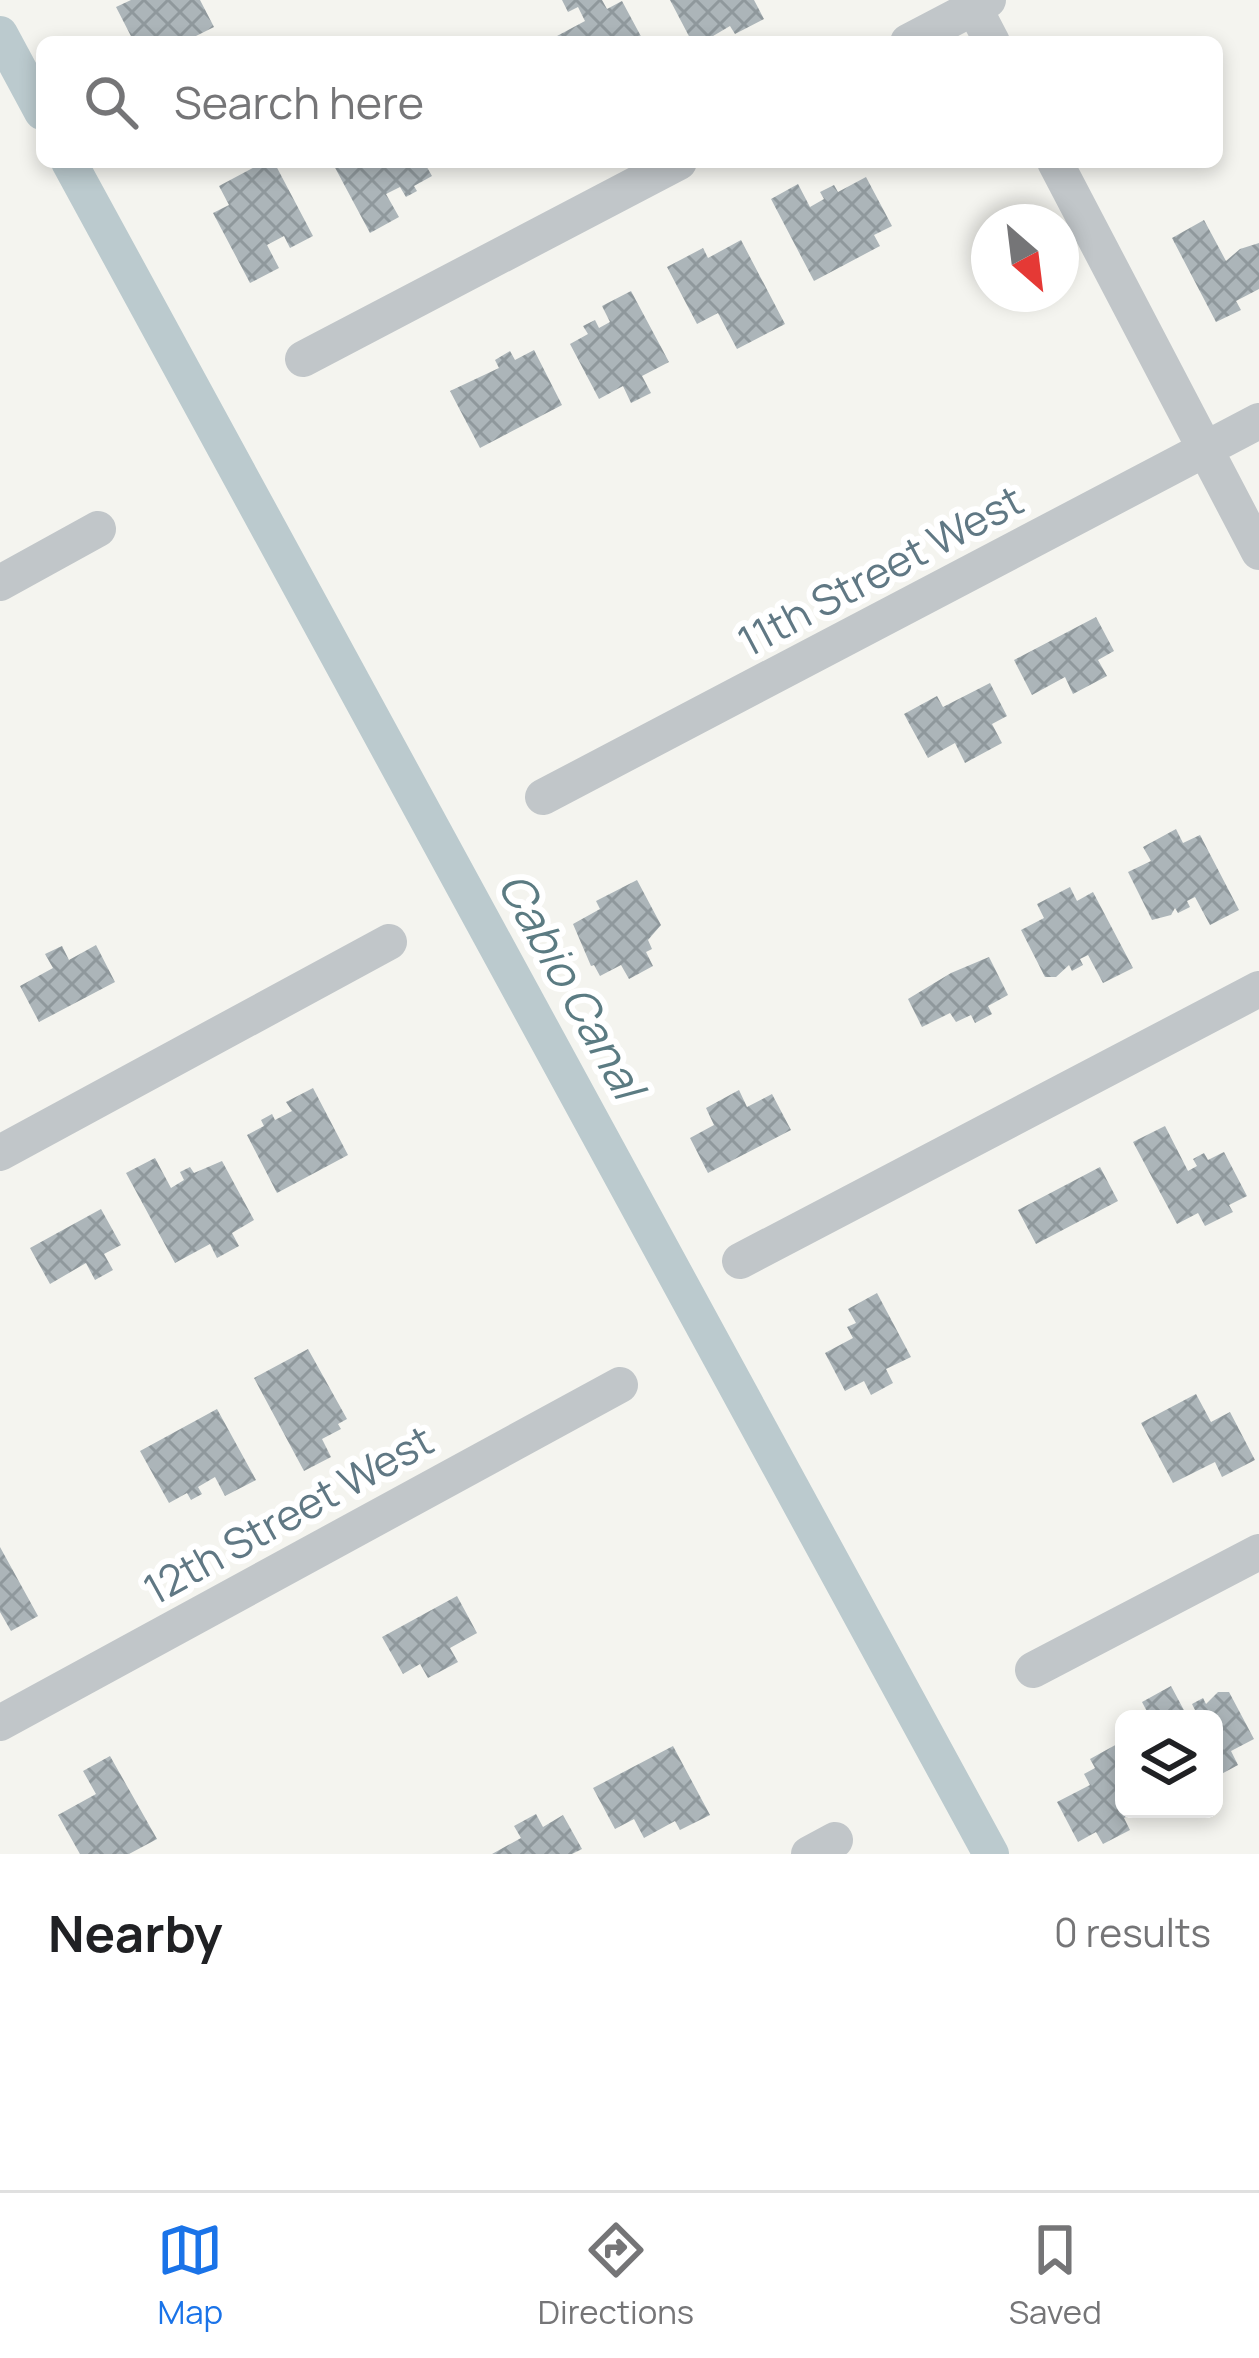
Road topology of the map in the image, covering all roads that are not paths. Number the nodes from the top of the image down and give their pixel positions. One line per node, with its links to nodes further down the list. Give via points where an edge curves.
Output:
1 (977, 3): 2 (street); 3 (street)
2 (919, 36)
3 (990, 36)
4 (668, 168): 6 (street)
5 (1058, 168): 8 (street)
6 (303, 359)
7 (1259, 421): 8 (street, 11th Street West)
8 (1205, 448): 10 (street); 12 (street, 11th Street West)
9 (98, 529): 11 (street)
10 (1259, 551)
11 (0, 584)
12 (543, 797)
13 (389, 942): 15 (street)
14 (1259, 989): 16 (street)
15 (0, 1153)
16 (740, 1261)
17 (620, 1385): 20 (street, 12th Street West)
18 (1259, 1552): 19 (street)
19 (1033, 1670)
20 (0, 1723)

